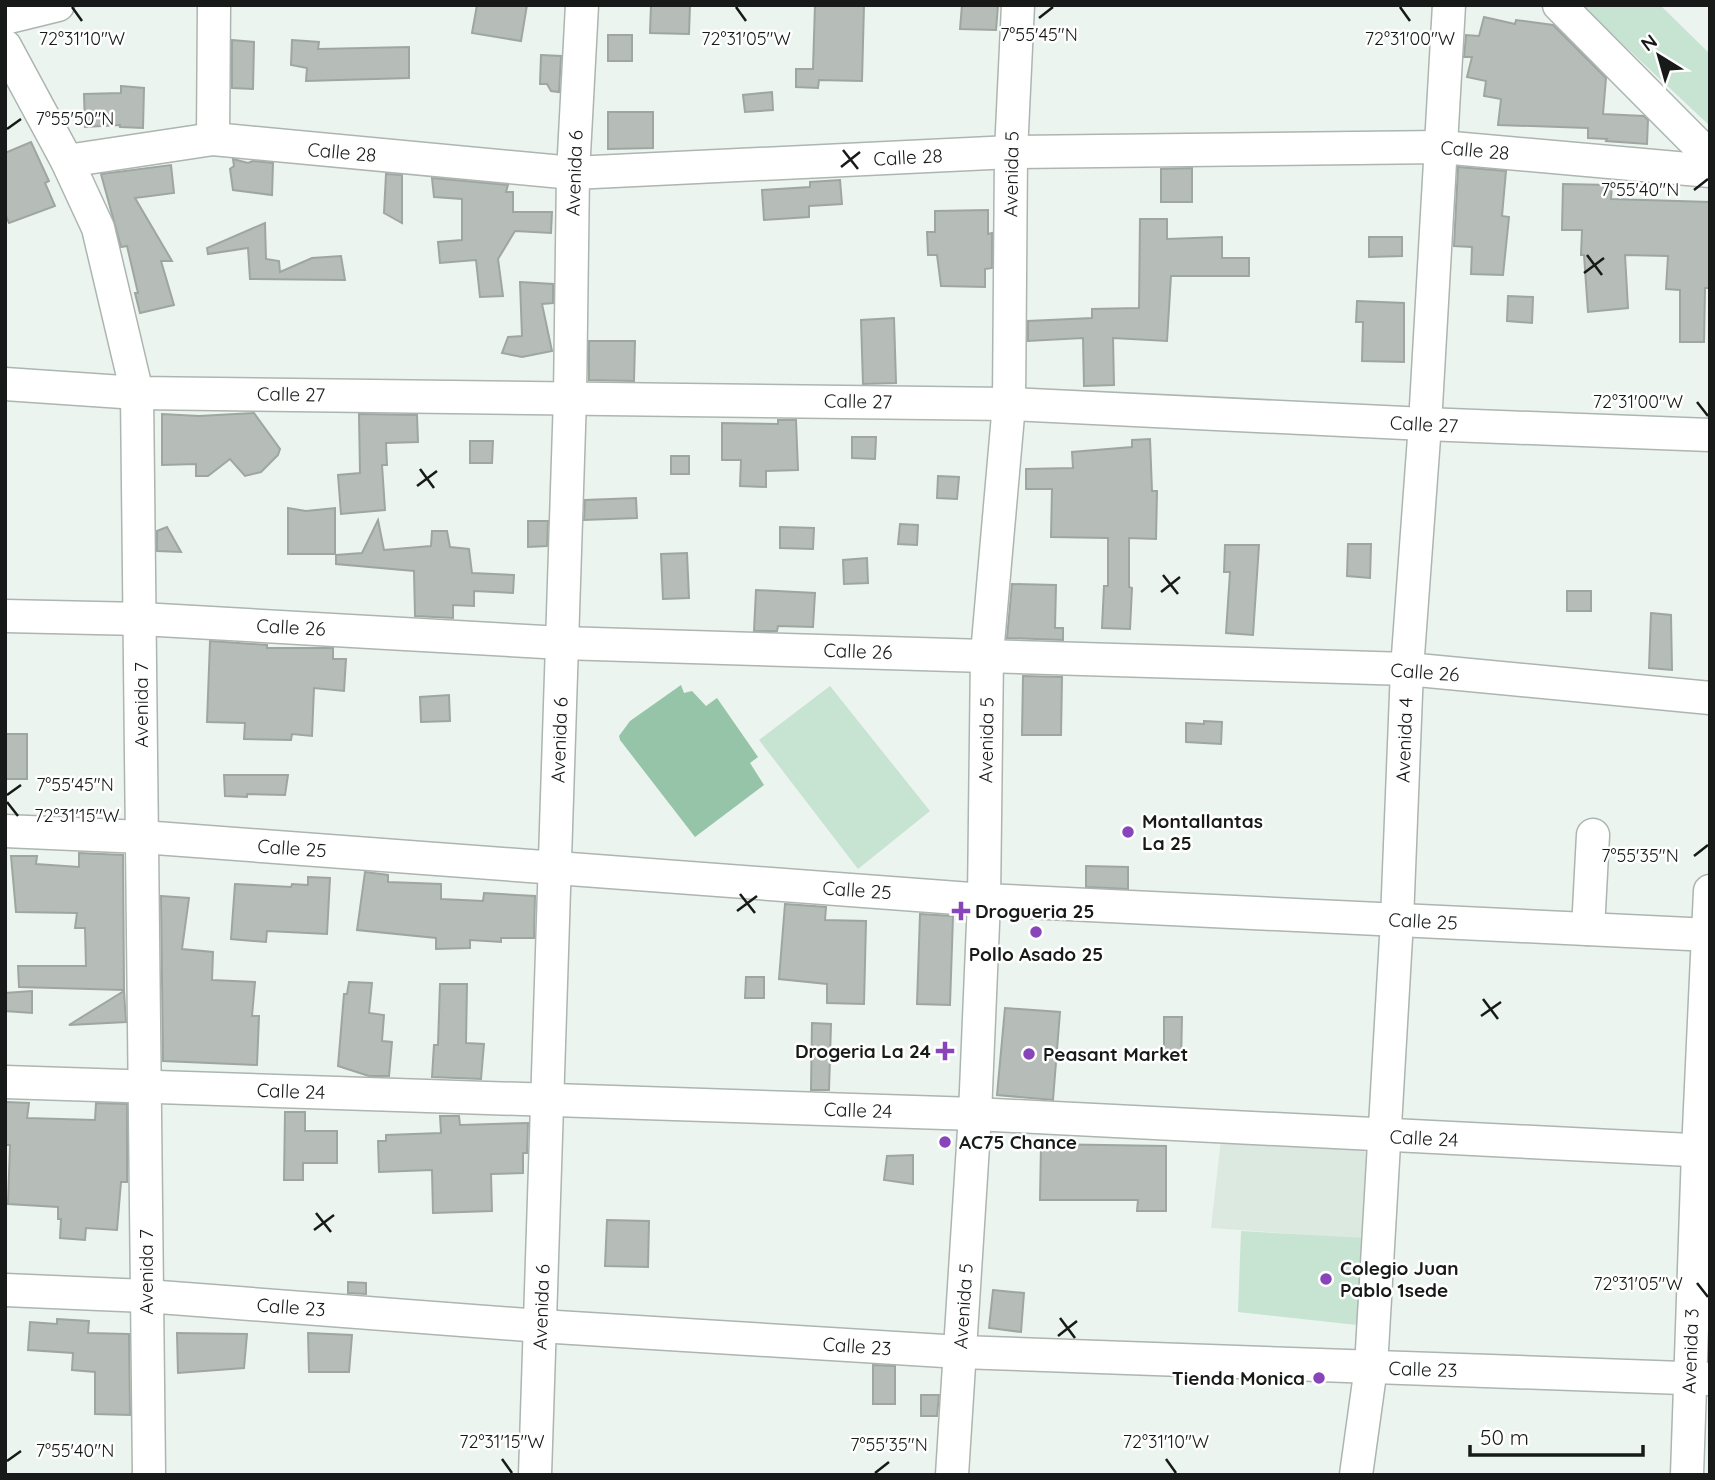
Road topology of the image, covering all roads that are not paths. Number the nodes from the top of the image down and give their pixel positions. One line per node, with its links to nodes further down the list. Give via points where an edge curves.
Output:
1 (58, 5): 7 (street)
2 (214, 5): 9 (street)
3 (582, 5): 15 (street, Avenida 6)
4 (1017, 5): 11 (street, Avenida 5)
5 (1450, 5): 10 (street, Avenida 4)
6 (1559, 5): 12 (street)
7 (5, 18)
8 (5, 46): 13 (street, Avenida 7)
9 (213, 139): 13 (street, Calle 28); 15 (street, Calle 28)
10 (1441, 147): 11 (street, Calle 28); 14 (street, Calle 28); 20 (street, Avenida 4)
11 (1011, 152): 15 (street, Calle 28); 19 (street, Avenida 5)
12 (1710, 157)
13 (67, 161): 17 (street, Avenida 7, via 98,228)
14 (1710, 171)
15 (573, 173): 18 (street, Avenida 6)
16 (5, 384): 17 (street, Calle 27)
17 (137, 393): 18 (street, Calle 27); 23 (street, Avenida 7)
18 (570, 397): 19 (street, Calle 27); 24 (street, Avenida 6)
19 (1009, 404): 20 (street, Calle 27); 25 (street, Avenida 5)
20 (1425, 425): 21 (street, Calle 27); 26 (street, Avenida 4)
21 (1710, 435)
22 (5, 617): 23 (street, Calle 26)
23 (141, 619): 24 (street, Calle 26); 30 (street, Avenida 7)
24 (562, 643): 25 (street, Calle 26); 31 (street, Avenida 6)
25 (987, 654): 26 (street, Calle 26); 33 (street, Avenida 5)
26 (1407, 669): 27 (street, Calle 26); 34 (street, Avenida 4)
27 (1710, 698)
28 (5, 831): 30 (street, Calle 25)
29 (1593, 835): 35 (street)
30 (142, 837): 31 (street, Calle 25); 38 (street, Avenida 7)
31 (555, 868): 33 (street, Calle 25); 39 (street, Avenida 6)
32 (1710, 891): 36 (street, Avenida 3)
33 (985, 900): 34 (street, Calle 25); 40 (street, Avenida 5)
34 (1397, 920): 35 (street, Calle 25); 41 (street, Avenida 4)
35 (1588, 929): 36 (street, Calle 25)
36 (1708, 935): 42 (street, Avenida 3)
37 (5, 1082): 38 (street, Calle 24)
38 (145, 1086): 39 (street, Calle 24); 44 (street, Avenida 7)
39 (547, 1100): 40 (street, Calle 24); 45 (street, Avenida 6)
40 (975, 1114): 41 (street, Calle 24); 46 (street, Avenida 5)
41 (1384, 1136): 42 (street, Calle 24); 47 (street, Avenida 4)
42 (1704, 1151): 48 (street, Avenida 3)
43 (5, 1290): 44 (street, Calle 23)
44 (146, 1296): 45 (street, Calle 23); 49 (street, Avenida 7)
45 (540, 1325): 46 (street, Calle 23); 50 (street, Avenida 6)
46 (960, 1352): 47 (street, Calle 23); 51 (street, Avenida 5)
47 (1371, 1367): 48 (street, Calle 23); 52 (street, Avenida 4)
48 (1699, 1380): 53 (street, Avenida 3)
49 (149, 1475)
50 (535, 1475)
51 (952, 1475)
52 (1356, 1475)
53 (1687, 1475)

